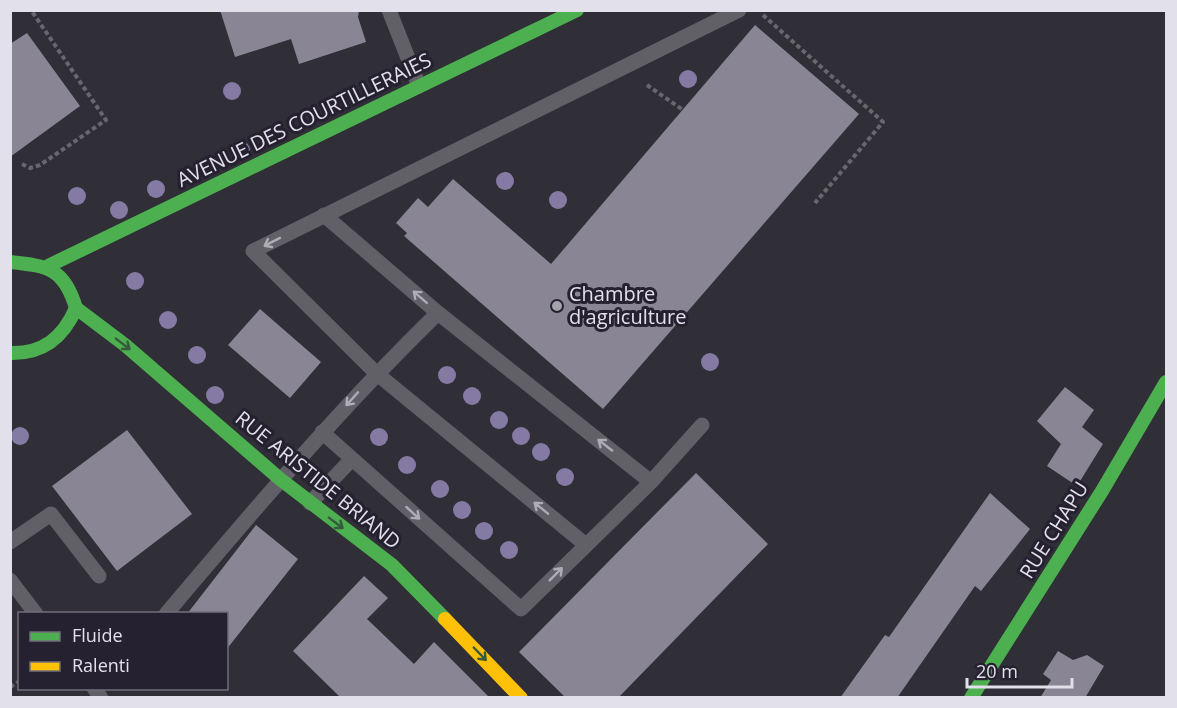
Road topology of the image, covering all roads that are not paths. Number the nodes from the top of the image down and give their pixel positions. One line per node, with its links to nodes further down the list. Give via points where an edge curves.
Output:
1 (389, 10): 4 (lane)
2 (577, 10): 4 (street, AVENUE DES COURTILLERAIES)
3 (740, 10): 5 (lane)
4 (419, 86): 7 (street, AVENUE DES COURTILLERAIES)
5 (324, 215): 9 (lane, one-way to 5); 11 (lane, one-way to 11, via 253,251)
6 (10, 262): 7 (street)
7 (48, 266): 8 (street, via 66,278)
8 (76, 308): 10 (street, via 63,335 44,349); 16 (street, RUE ARISTIDE BRIAND, one-way to 16, via 125,345)
9 (438, 313): 11 (lane); 17 (lane, one-way to 9)
10 (10, 353)
11 (376, 373): 14 (lane, one-way to 14); 20 (lane, one-way to 11)
12 (1167, 381): 26 (street, RUE CHAPU)
13 (702, 424): 17 (lane)
14 (322, 432): 15 (lane); 16 (lane)
15 (352, 459): 18 (lane); 20 (lane, one-way to 20, via 520,609)
16 (280, 479): 18 (street, RUE ARISTIDE BRIAND); 24 (lane)
17 (651, 482): 20 (lane)
18 (310, 503): 25 (street, RUE ARISTIDE BRIAND, one-way to 25, via 392,565)
19 (10, 542): 21 (lane, via 51,514)
20 (586, 545)
21 (99, 576)
22 (10, 580): 23 (lane)
23 (34, 612)
24 (168, 612)
25 (521, 698)
26 (971, 698)

